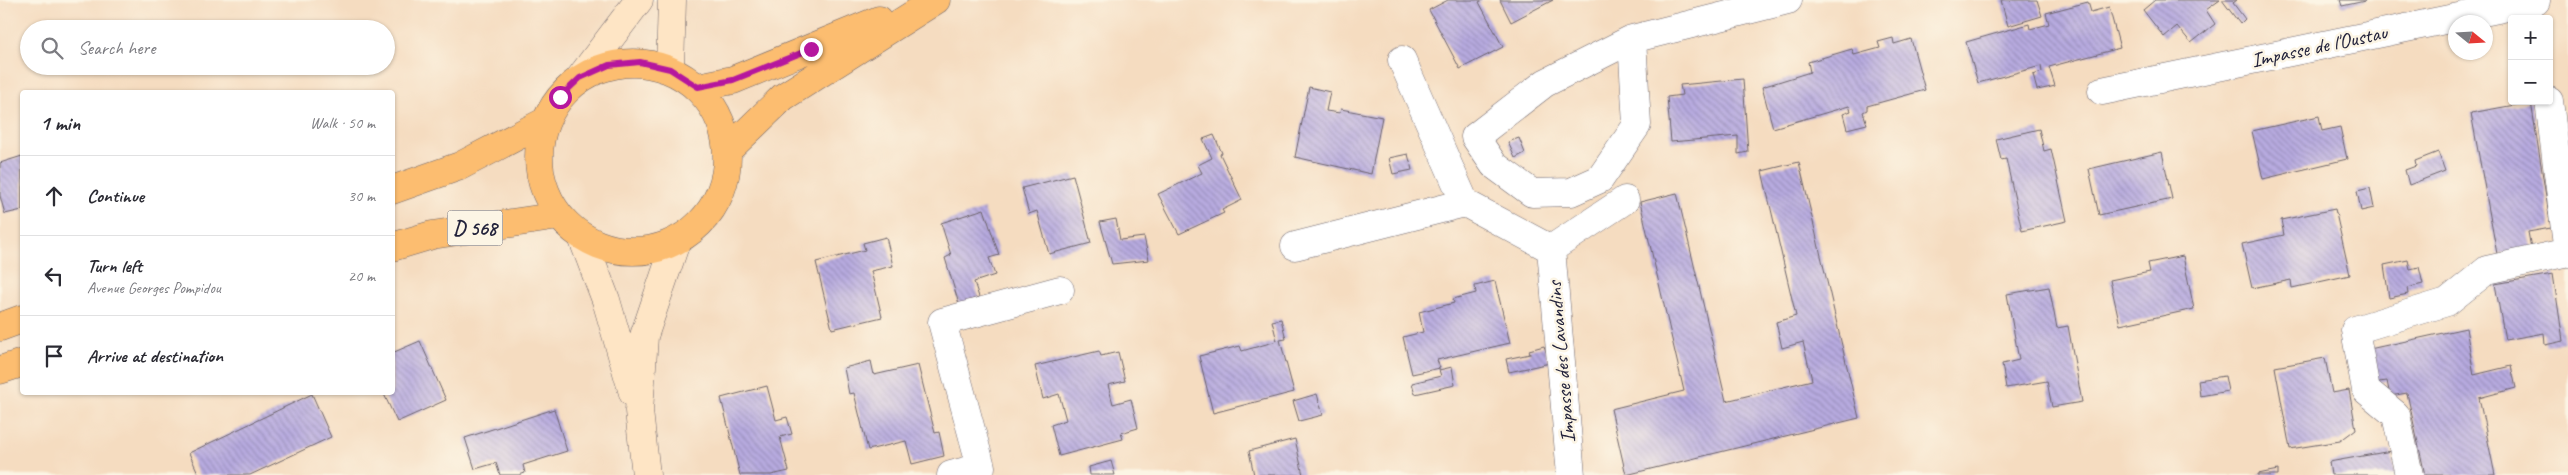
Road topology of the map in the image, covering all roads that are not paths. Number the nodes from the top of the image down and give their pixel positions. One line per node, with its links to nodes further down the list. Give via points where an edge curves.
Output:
1 (639, 0): 10 (street)
2 (672, 0): 9 (street)
3 (927, 0): 11 (main road, via 733,80)
4 (936, 0): 15 (main road, via 783,97)
5 (1788, 0): 7 (street)
6 (2537, 6): 12 (street, Impasse de l'Oustau)
7 (1632, 39): 7 (street, via 1636,125 1600,179 1571,192 1532,193 1494,165 1475,137 1545,84)
8 (1402, 60): 18 (street)
9 (670, 69): 10 (main road, via 640,62 609,65); 11 (main road)
10 (580, 78): 14 (main road, via 560,97)
11 (698, 87): 15 (main road, via 718,114)
12 (2102, 91)
13 (2550, 105): 25 (street)
14 (546, 121): 16 (main road, via 460,166); 19 (main road, via 539,154 543,187)
15 (728, 150): 21 (main road, via 723,187 705,220)
16 (395, 189)
17 (1626, 200): 24 (street)
18 (1465, 203): 23 (street); 24 (street)
19 (560, 216): 20 (main road); 22 (main road, D 568, via 432,234)
20 (582, 237): 21 (main road, via 609,249 639,252); 31 (street, via 606,300)
21 (676, 242): 31 (street, via 644,336)
22 (395, 246)
23 (1295, 246)
24 (1551, 249): 34 (street, Impasse des Lavandins)
25 (2568, 253): 35 (street, via 2487,270 2447,302 2355,330 2366,390 2396,414)
26 (1060, 290): 33 (street, via 942,322 981,467)
27 (20, 320): 28 (main road)
28 (0, 326)
29 (20, 364): 30 (main road)
30 (0, 370)
31 (639, 411): 32 (street)
32 (646, 475)
33 (951, 475)
34 (1571, 475)
35 (2409, 475)

